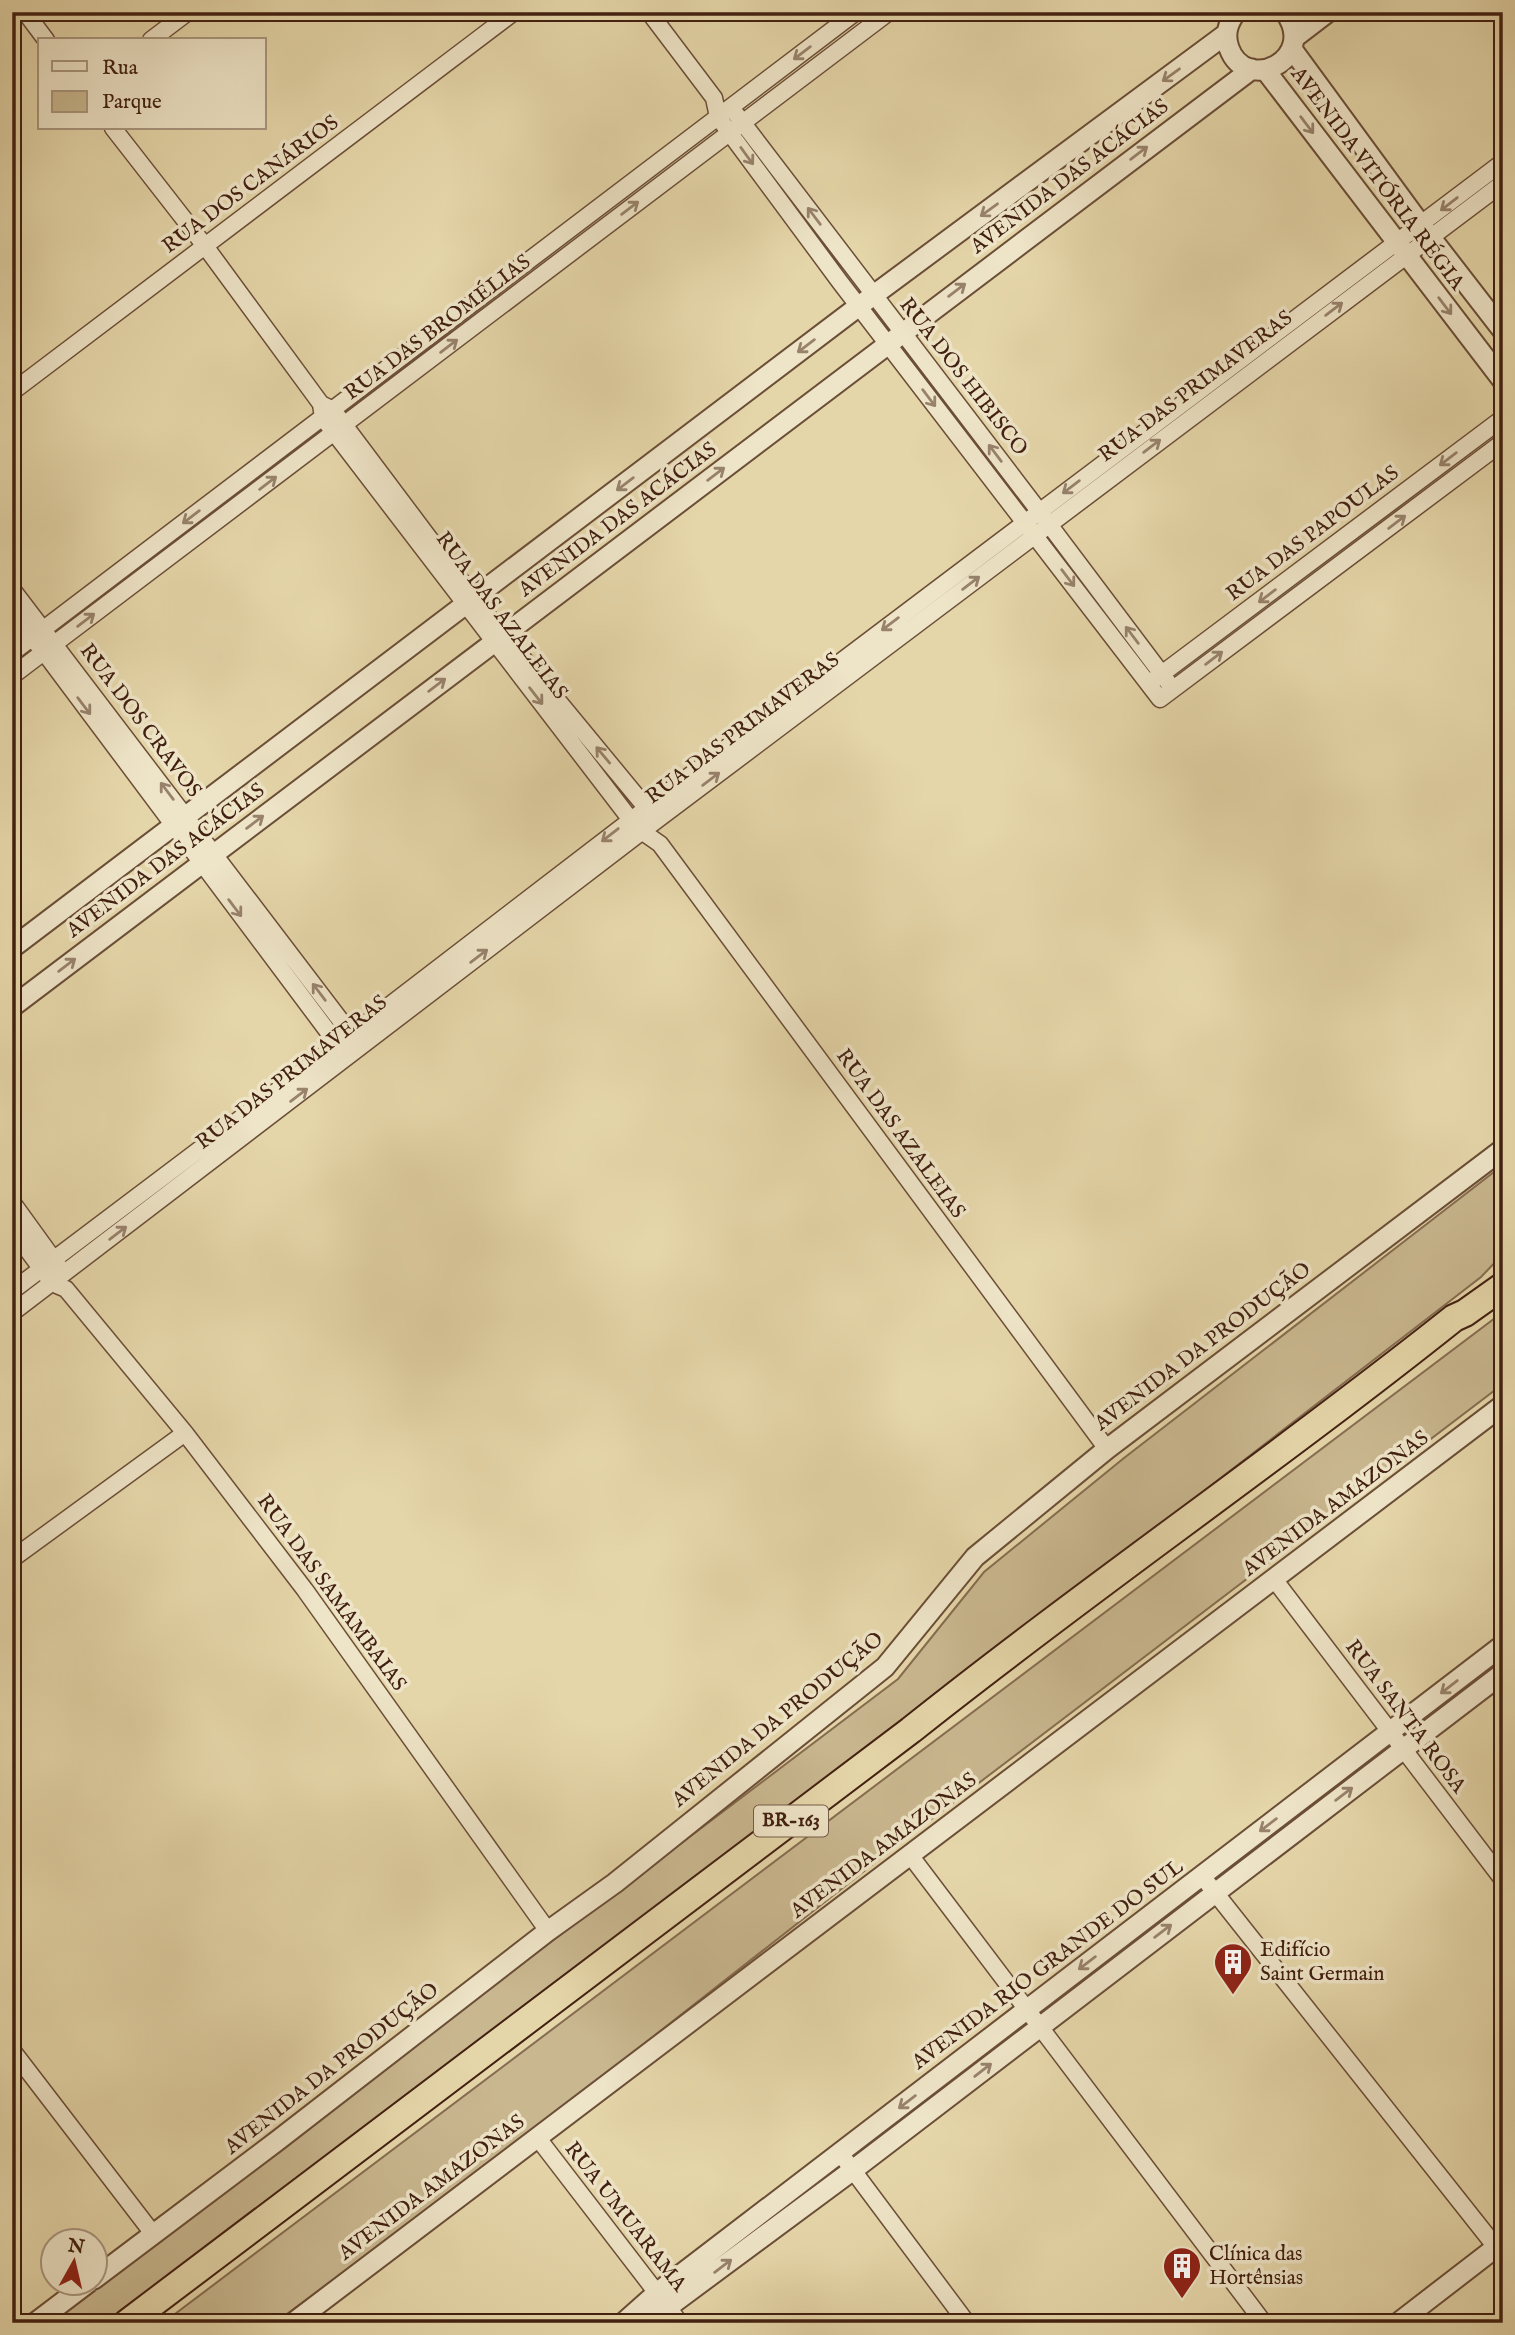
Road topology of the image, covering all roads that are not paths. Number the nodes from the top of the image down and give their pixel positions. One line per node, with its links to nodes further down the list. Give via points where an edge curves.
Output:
1 (25, 12): 10 (street)
2 (188, 12): 11 (street)
3 (514, 12): 20 (street, RUA DOS CANÁRIOS)
4 (649, 12): 14 (street, RUA DOS HIBISCO)
5 (856, 12): 14 (street, RUA DAS BROMÉLIAS, one-way to 14)
6 (888, 12): 15 (street, RUA DAS BROMÉLIAS)
7 (1285, 12): 12 (street, AVENIDA VITÓRIA RÉGIA, via 1293,28)
8 (1328, 12): 12 (street)
9 (1229, 20): 13 (street, AVENIDA VITÓRIA RÉGIA, via 1231,54); 22 (street, AVENIDA DAS ACÁCIAS, one-way to 22)
10 (45, 38)
11 (154, 38)
12 (1293, 43): 13 (street, AVENIDA DAS ACÁCIAS, via 1278,65); 19 (street, AVENIDA VITÓRIA RÉGIA)
13 (1259, 70): 21 (street, AVENIDA VITÓRIA RÉGIA, one-way to 21); 24 (street, AVENIDA DAS ACÁCIAS, one-way to 13)
14 (724, 112): 15 (street, RUA DOS HIBISCO); 27 (street, RUA DAS BROMÉLIAS)
15 (736, 127): 22 (street, RUA DOS HIBISCO); 29 (street, RUA DAS BROMÉLIAS, one-way to 15)
16 (115, 130): 20 (street, RUA DAS AZALEIAS)
17 (1503, 162): 19 (street, RUA DAS PRIMAVERAS, one-way to 19)
18 (1503, 183): 19 (street, RUA DAS PRIMAVERAS)
19 (1426, 231): 21 (street, RUA DAS PRIMAVERAS); 23 (street, AVENIDA VITÓRIA RÉGIA)
20 (205, 246): 26 (street, RUA DOS CANÁRIOS); 27 (street, RUA DAS AZALEIAS)
21 (1402, 249): 25 (street, AVENIDA VITÓRIA RÉGIA, one-way to 25); 31 (street, RUA DAS PRIMAVERAS)
22 (867, 300): 24 (street, RUA DOS HIBISCO); 34 (street, AVENIDA DAS ACÁCIAS, one-way to 34)
23 (1503, 331)
24 (895, 337): 31 (street, RUA DOS HIBISCO, one-way to 24); 32 (street, RUA DOS HIBISCO, one-way to 32); 37 (street, AVENIDA DAS ACÁCIAS, one-way to 24)
25 (1503, 381)
26 (12, 391)
27 (325, 411): 29 (street, RUA DAS AZALEIAS); 36 (street, RUA DAS BROMÉLIAS, one-way to 36)
28 (1503, 418): 41 (street, RUA DAS PAPOULAS, one-way to 41)
29 (339, 429): 34 (street, RUA DAS AZALEIAS); 38 (street, RUA DAS BROMÉLIAS, one-way to 29)
30 (1503, 442): 42 (street, RUA DAS PAPOULAS, one-way to 30)
31 (1044, 517): 32 (street, RUA DAS PRIMAVERAS); 41 (street, RUA DOS HIBISCO, one-way to 31)
32 (1030, 528): 41 (street, RUA DOS HIBISCO, one-way to 41); 43 (street, RUA DAS PRIMAVERAS)
33 (12, 589): 36 (street, RUA DOS CRAVOS)
34 (470, 602): 37 (street, RUA DAS AZALEIAS); 44 (street, AVENIDA DAS ACÁCIAS)
35 (12, 614): 36 (street, RUA DOS CRAVOS)
36 (38, 633): 38 (street, RUA DOS CRAVOS); 39 (street, RUA DAS BROMÉLIAS)
37 (499, 639): 43 (street, RUA DAS AZALEIAS, one-way to 37); 45 (street, RUA DAS AZALEIAS, one-way to 45); 47 (street, AVENIDA DAS ACÁCIAS, one-way to 37)
38 (50, 648): 40 (street, RUA DAS BROMÉLIAS); 44 (street, RUA DOS CRAVOS)
39 (12, 653)
40 (12, 676)
41 (1155, 679): 42 (street, RUA DOS HIBISCO)
42 (1166, 694)
43 (652, 814): 45 (street, RUA DAS PRIMAVERAS); 46 (street, RUA DAS AZALEIAS)
44 (180, 821): 47 (street, RUA DOS CRAVOS); 48 (street, AVENIDA DAS ACÁCIAS)
45 (636, 826): 46 (street, RUA DAS AZALEIAS); 50 (street, RUA DAS PRIMAVERAS)
46 (660, 844): 63 (street, RUA DAS AZALEIAS)
47 (207, 858): 49 (street, AVENIDA DAS ACÁCIAS, one-way to 47); 50 (street, RUA DOS CRAVOS)
48 (12, 948)
49 (12, 1007)
50 (349, 1046): 54 (street, RUA DAS PRIMAVERAS); 56 (street, RUA DAS PRIMAVERAS, one-way to 50)
51 (1503, 1149): 63 (street, AVENIDA DA PRODUÇÃO)
52 (12, 1202): 54 (street)
53 (12, 1229): 54 (street)
54 (48, 1265): 56 (street, RUA DAS SAMAMBAIAS); 58 (street, RUA DAS PRIMAVERAS)
55 (1503, 1270): 60 (highway, BR-163, via 1461,1306)
56 (61, 1282): 59 (street, RUA DAS PRIMAVERAS); 62 (street, RUA DAS SAMAMBAIAS)
57 (1503, 1286): 60 (highway, BR-163)
58 (12, 1291)
59 (12, 1313)
60 (1454, 1318): 87 (highway, BR-163)
61 (1503, 1405): 65 (street, AVENIDA AMAZONAS)
62 (185, 1433): 64 (street); 74 (street, RUA DAS SAMAMBAIAS, via 306,1590)
63 (1107, 1449): 74 (street, AVENIDA DA PRODUÇÃO, via 975,1557 885,1667 615,1883)
64 (12, 1559)
65 (1274, 1579): 68 (street, RUA SANTA ROSA); 70 (street, AVENIDA AMAZONAS)
66 (1503, 1645): 68 (street, AVENIDA RIO GRANDE DO SUL, one-way to 68)
67 (1503, 1673): 69 (street, AVENIDA RIO GRANDE DO SUL)
68 (1390, 1732): 69 (street, RUA SANTA ROSA); 71 (street, AVENIDA RIO GRANDE DO SUL, one-way to 71)
69 (1403, 1749): 72 (street, RUA SANTA ROSA); 73 (street, AVENIDA RIO GRANDE DO SUL, one-way to 69)
70 (910, 1855): 75 (street); 78 (street, AVENIDA AMAZONAS)
71 (1202, 1876): 73 (street); 75 (street, AVENIDA RIO GRANDE DO SUL, one-way to 75)
72 (1503, 1880)
73 (1215, 1892): 76 (street, AVENIDA RIO GRANDE DO SUL, one-way to 73); 82 (street)
74 (548, 1931): 81 (street, AVENIDA DA PRODUÇÃO)
75 (1027, 2009): 76 (street); 79 (street, AVENIDA RIO GRANDE DO SUL, one-way to 79)
76 (1040, 2026): 80 (street, AVENIDA RIO GRANDE DO SUL, one-way to 76); 93 (street)
77 (12, 2050): 81 (street)
78 (537, 2137): 85 (street, RUA UMUARAMA); 88 (street, AVENIDA AMAZONAS)
79 (840, 2153): 80 (street); 85 (street, AVENIDA RIO GRANDE DO SUL)
80 (853, 2170): 85 (street, AVENIDA RIO GRANDE DO SUL, one-way to 80); 92 (street)
81 (154, 2235): 83 (street, AVENIDA DA PRODUÇÃO)
82 (1501, 2249): 94 (street)
83 (108, 2268)
84 (71, 2296): 86 (street)
85 (663, 2299): 89 (street, AVENIDA RIO GRANDE DO SUL); 90 (street, AVENIDA RIO GRANDE DO SUL); 91 (street, RUA UMUARAMA)
86 (35, 2323)
87 (127, 2323)
88 (293, 2323)
89 (623, 2323)
90 (643, 2323)
91 (680, 2323)
92 (967, 2323)
93 (1264, 2323)
94 (1398, 2323)

